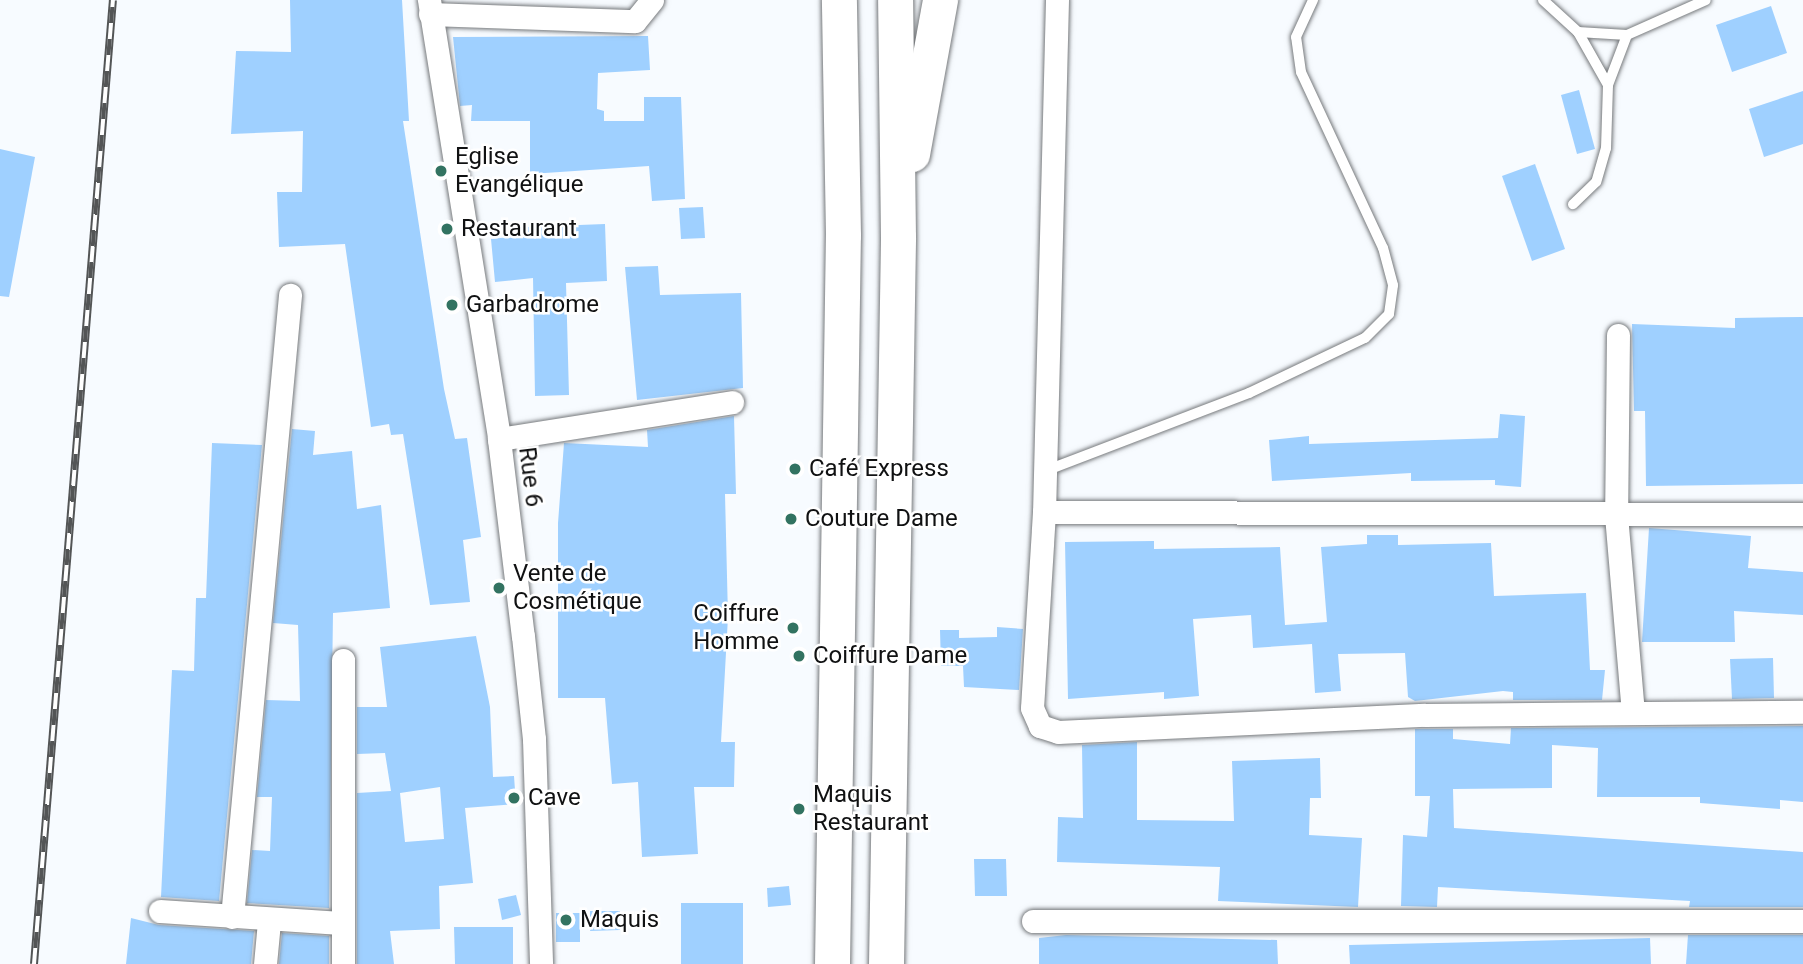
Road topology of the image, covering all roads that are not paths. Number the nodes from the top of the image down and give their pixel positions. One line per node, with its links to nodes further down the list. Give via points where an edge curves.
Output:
1 (652, 0): 10 (street, via 635,21)
2 (827, 0): 14 (main road)
3 (839, 0): 14 (main road)
4 (895, 0): 16 (main road)
5 (940, 0): 16 (main road)
6 (1057, 0): 21 (street)
7 (1313, 0): 21 (lane, via 1296,37 1301,72 1383,248 1392,285 1389,314 1365,338 1249,393)
8 (1543, 0): 11 (lane)
9 (1706, 0): 12 (lane)
10 (430, 7): 20 (street, Rue 6)
11 (1578, 32): 12 (lane); 13 (lane)
12 (1627, 35): 13 (lane)
13 (1608, 85): 15 (lane, via 1606,148 1596,182)
14 (840, 91): 37 (main road)
15 (1573, 204)
16 (898, 237): 38 (main road)
17 (290, 295): 29 (street)
18 (1618, 335): 24 (street)
19 (732, 402): 20 (street)
20 (499, 439): 36 (street, Rue 6, via 534,739)
21 (1045, 471): 22 (street)
22 (1044, 512): 24 (street); 26 (street, via 1032,708 1040,726 1058,732)
23 (1803, 514): 24 (street)
24 (1616, 515): 26 (street)
25 (343, 660): 33 (street)
26 (1633, 712): 27 (street)
27 (1803, 712)
28 (160, 911): 29 (street)
29 (232, 917): 32 (street)
30 (1033, 921): 31 (street)
31 (1803, 921)
32 (269, 922): 33 (street); 34 (street)
33 (341, 923): 35 (street)
34 (265, 964)
35 (342, 964)
36 (541, 964)
37 (832, 964)
38 (886, 964)

